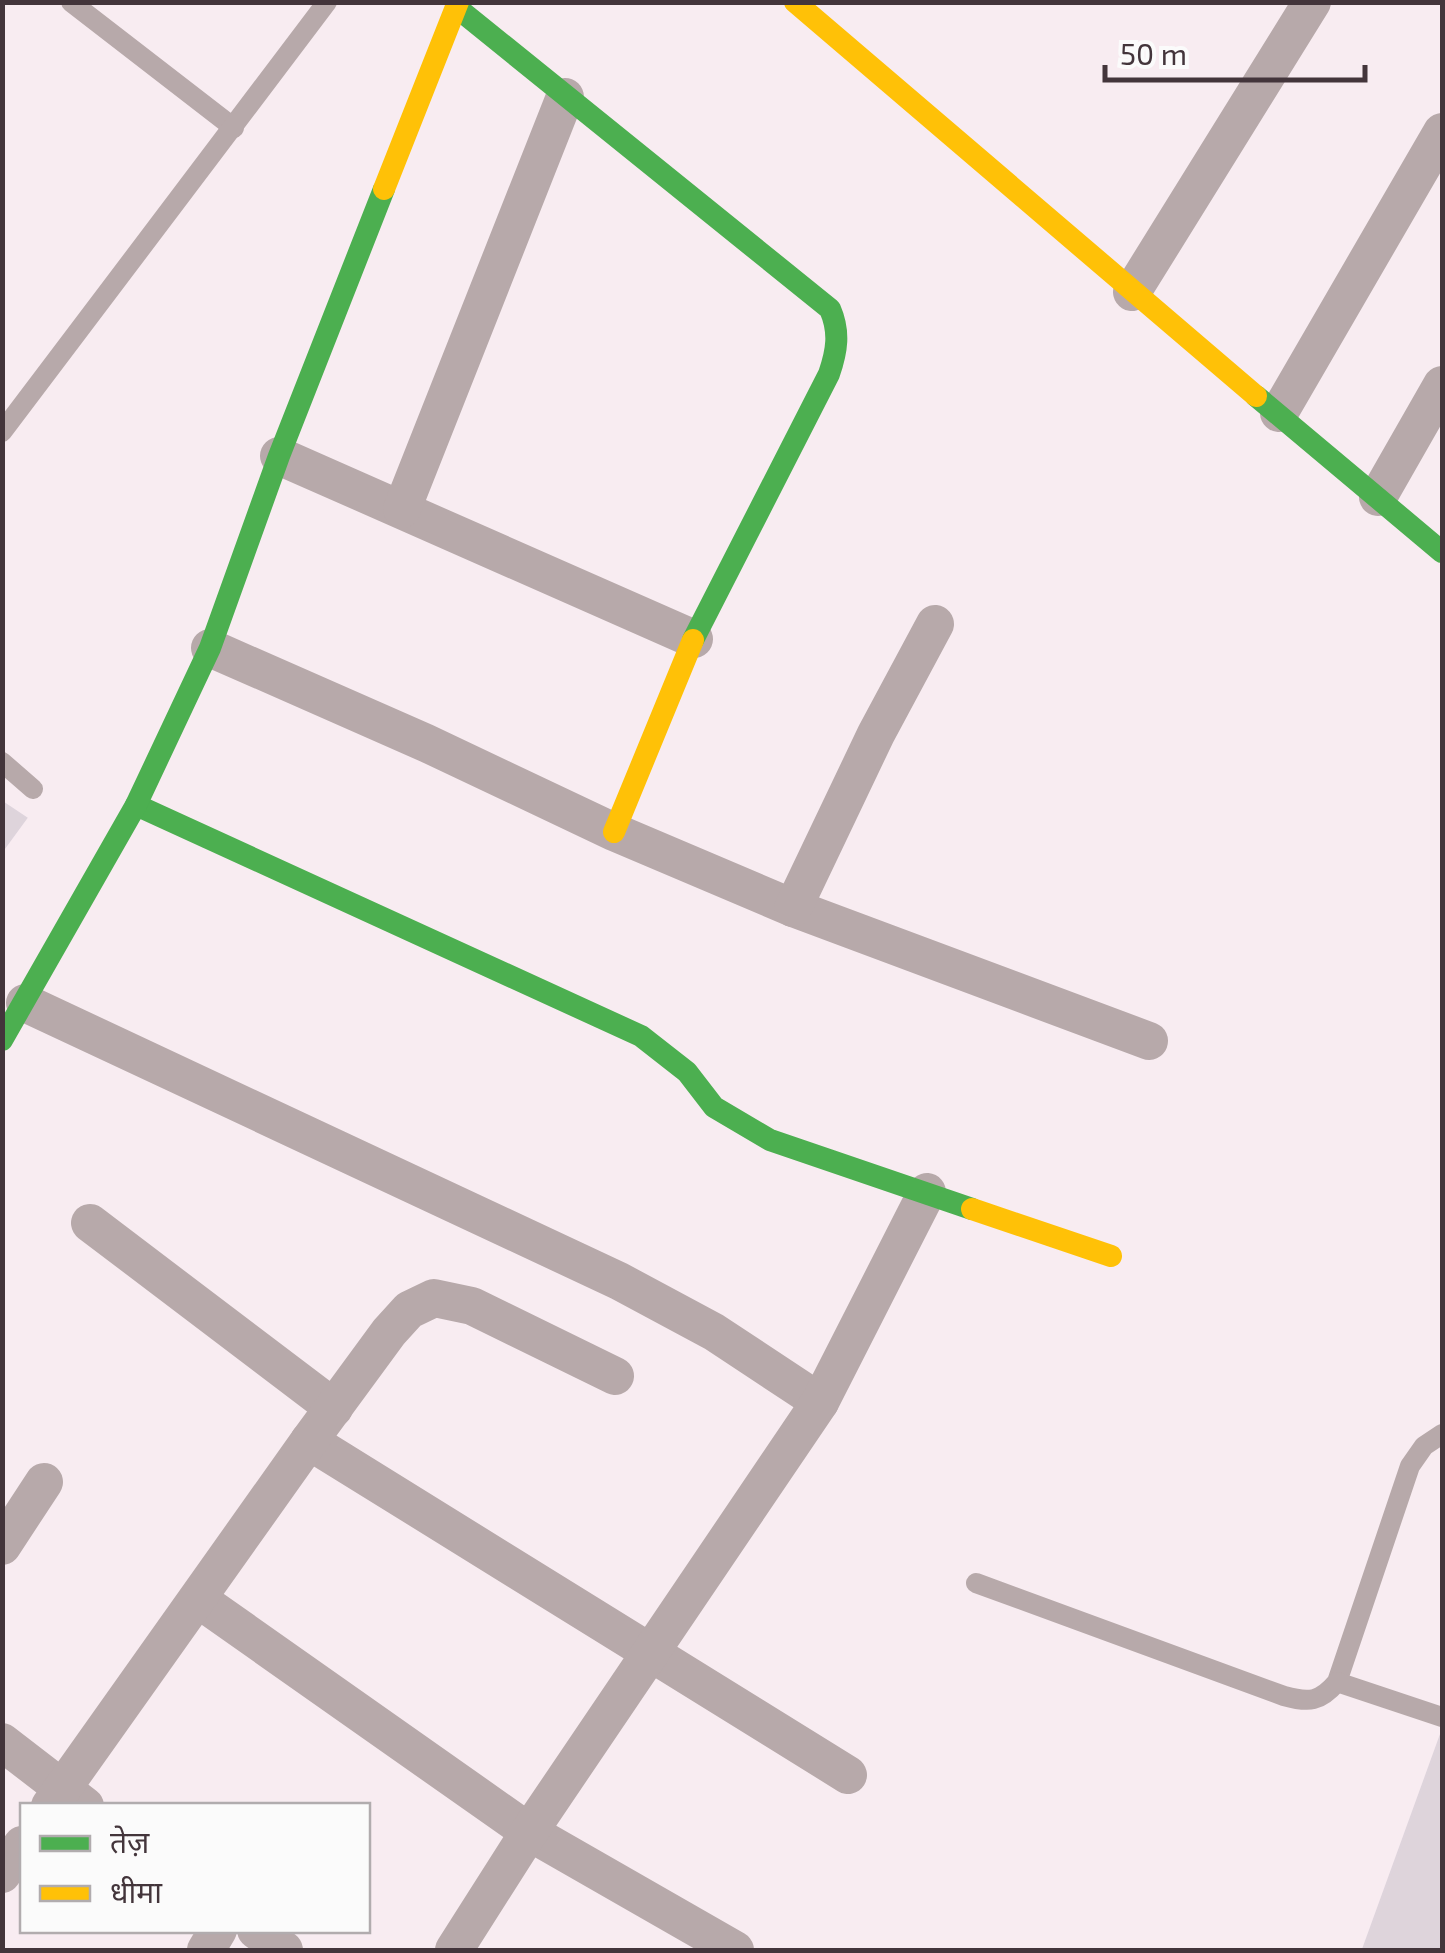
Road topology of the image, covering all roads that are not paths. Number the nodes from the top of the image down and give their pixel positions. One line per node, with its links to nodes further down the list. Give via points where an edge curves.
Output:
1 (72, 2): 7 (lane)
2 (328, 2): 7 (lane)
3 (795, 2): 9 (main road)
4 (1312, 2): 9 (street)
5 (457, 5): 6 (main road); 13 (main road)
6 (565, 97): 15 (street); 18 (main road, via 830,309 838,325 829,374)
7 (234, 128): 12 (lane)
8 (1442, 132): 11 (street)
9 (1132, 292): 11 (main road)
10 (1442, 385): 14 (street)
11 (1279, 413): 14 (main road)
12 (2, 432)
13 (279, 456): 15 (street); 19 (main road)
14 (1378, 497): 16 (main road)
15 (402, 509): 18 (street)
16 (1442, 552)
17 (935, 624): 24 (street)
18 (694, 639): 23 (main road)
19 (210, 648): 22 (main road); 23 (street)
20 (2, 762): 21 (lane)
21 (33, 789)
22 (136, 805): 25 (main road); 28 (main road, via 641,1036 686,1072 714,1106 770,1140)
23 (614, 832): 24 (street)
24 (793, 908): 27 (street)
25 (25, 1003): 26 (main road); 32 (street, via 619,1281 714,1332)
26 (2, 1040)
27 (1149, 1040)
28 (926, 1192): 30 (main road); 32 (street)
29 (90, 1223): 33 (street)
30 (1111, 1256)
31 (615, 1376): 33 (street, via 472,1306 434,1298 409,1310 388,1332)
32 (820, 1402): 40 (street)
33 (334, 1408): 35 (street)
34 (1442, 1434): 41 (lane, via 1410,1466)
35 (309, 1441): 39 (street); 40 (street)
36 (44, 1482): 37 (street)
37 (2, 1546)
38 (976, 1583): 41 (lane, via 1284,1696 1324,1698)
39 (198, 1599): 45 (street); 46 (street)
40 (649, 1653): 44 (street); 46 (street)
41 (1337, 1682): 42 (lane)
42 (1442, 1717)
43 (2, 1742): 45 (street)
44 (848, 1775)
45 (66, 1800)
46 (529, 1832): 51 (street); 52 (street)
47 (20, 1848): 48 (street)
48 (2, 1874)
49 (260, 1933): 50 (street)
50 (284, 1950)
51 (454, 1950)
52 (734, 1950)

